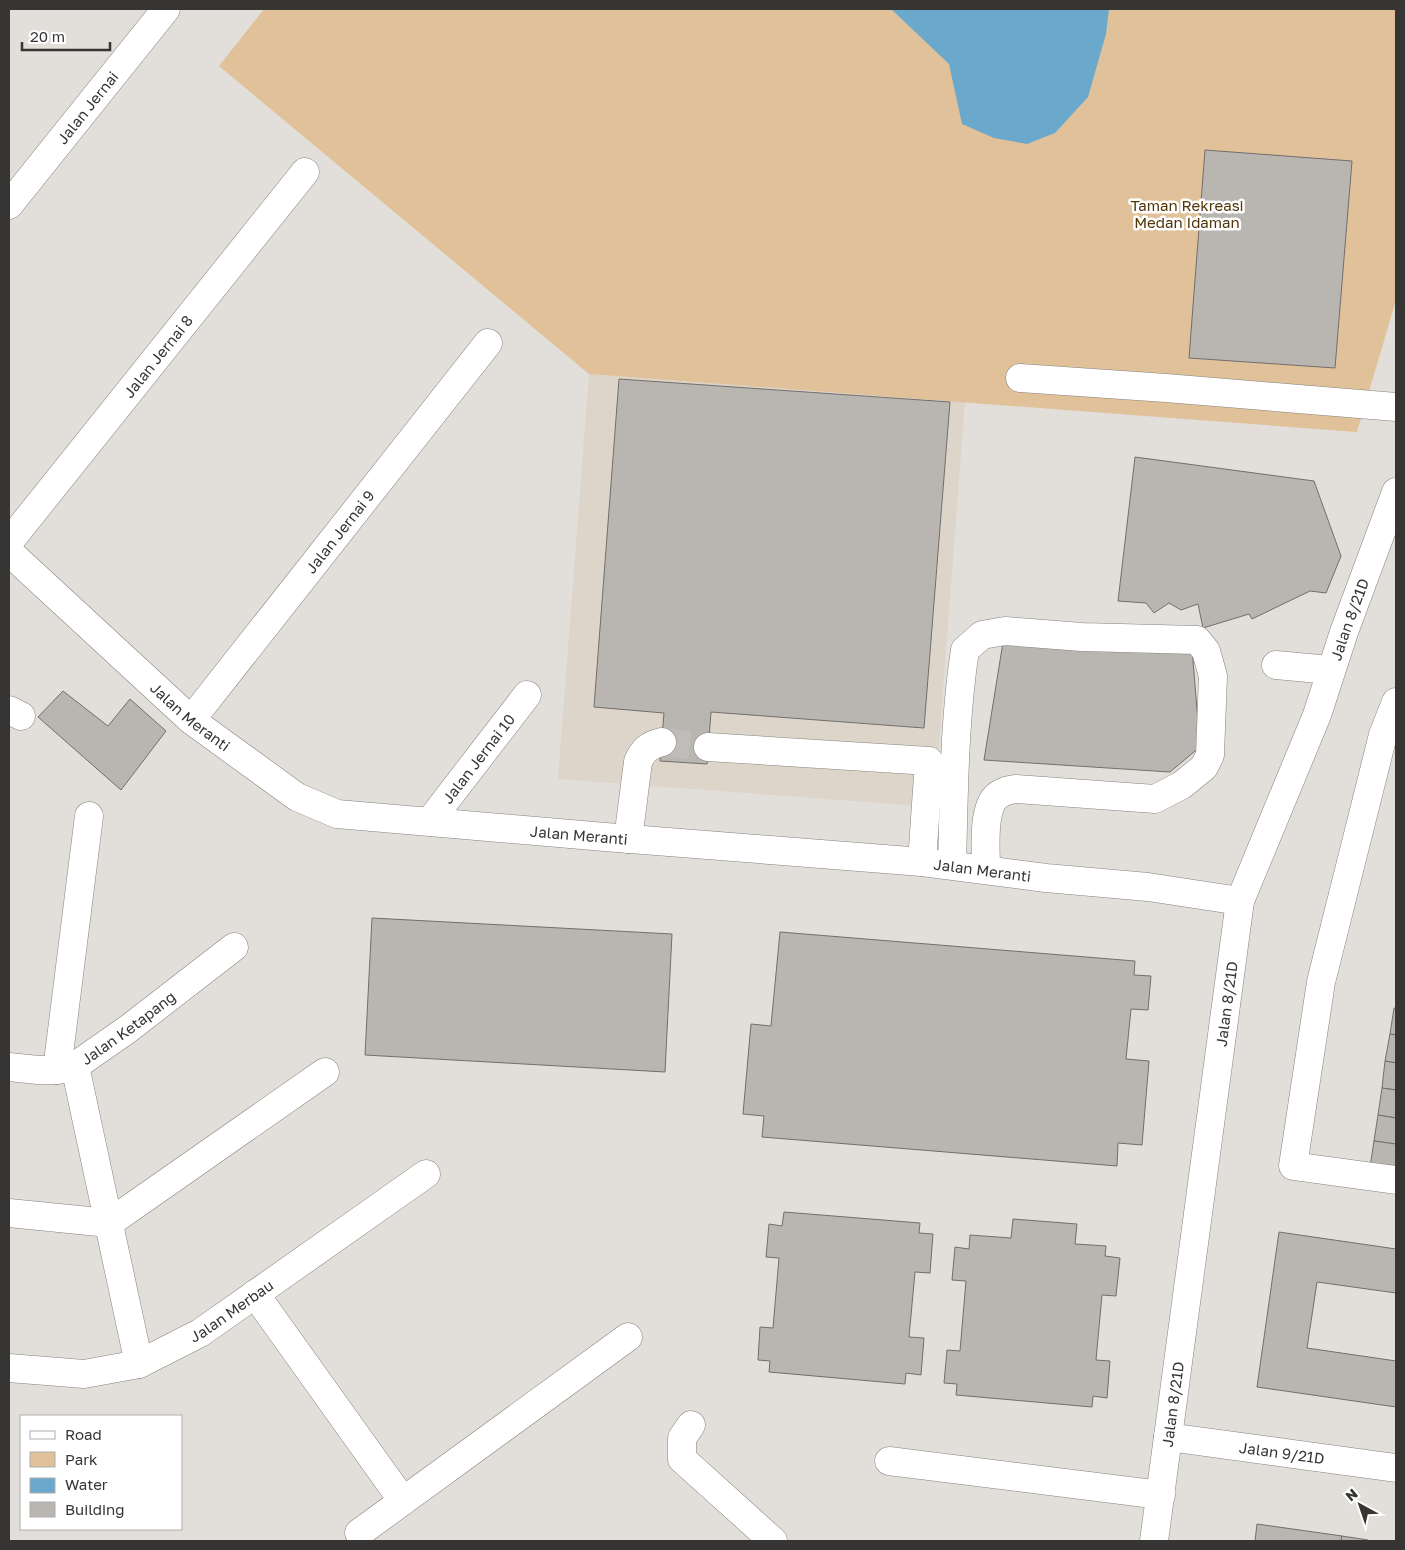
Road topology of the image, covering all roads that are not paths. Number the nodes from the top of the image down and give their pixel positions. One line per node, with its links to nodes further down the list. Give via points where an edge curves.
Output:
1 (166, 9): 3 (street, Jalan Jernai)
2 (305, 172): 8 (street, Jalan Jernai 8)
3 (9, 205)
4 (488, 343): 13 (street, Jalan Jernai 9)
5 (1020, 378): 6 (street)
6 (1396, 406)
7 (1396, 492): 10 (street, Jalan 8/21D)
8 (12, 557): 13 (street, Jalan Meranti)
9 (1276, 665): 10 (street)
10 (1330, 670): 22 (street, Jalan 8/21D, via 1317,715)
11 (527, 695): 17 (street, Jalan Jernai 10)
12 (1396, 702): 28 (street, via 1383,735 1321,982 1293,1166)
13 (192, 720): 17 (street, Jalan Meranti, via 297,797 337,814)
14 (662, 742): 18 (street, via 652,744 642,752 638,762)
15 (708, 747): 19 (street, via 929,761)
16 (89, 816): 25 (street)
17 (430, 822): 18 (street, Jalan Meranti)
18 (628, 839): 19 (street, Jalan Meranti)
19 (922, 862): 20 (street, Jalan Meranti)
20 (952, 865): 21 (street, Jalan Meranti); 21 (street, via 955,761 965,650 982,635 1005,631 1197,640 1206,651 1213,676 1210,755 1204,767 1182,785 1155,799 1005,790 993,800 988,818)
21 (986, 870): 22 (street, Jalan Meranti, via 1148,887)
22 (1240, 902): 36 (street, Jalan 8/21D)
23 (234, 947): 25 (street, Jalan Ketapang, via 128,1029)
24 (9, 1067): 25 (street)
25 (66, 1068): 30 (street)
26 (325, 1072): 30 (street)
27 (426, 1174): 31 (street, Jalan Merbau)
28 (1396, 1180)
29 (9, 1213): 30 (street)
30 (109, 1223): 33 (street)
31 (255, 1294): 33 (street, Jalan Merbau, via 200,1333); 40 (street)
32 (628, 1337): 40 (street)
33 (139, 1364): 34 (street, Jalan Merbau, via 84,1374)
34 (9, 1368)
35 (691, 1425): 42 (street, via 682,1438 682,1459)
36 (1168, 1437): 38 (street, Jalan 9/21D); 39 (street, Jalan 8/21D)
37 (889, 1461): 39 (street)
38 (1396, 1468)
39 (1161, 1495): 43 (street, Jalan 8/21D)
40 (403, 1501): 41 (street)
41 (359, 1533)
42 (773, 1541)
43 (1154, 1541)

